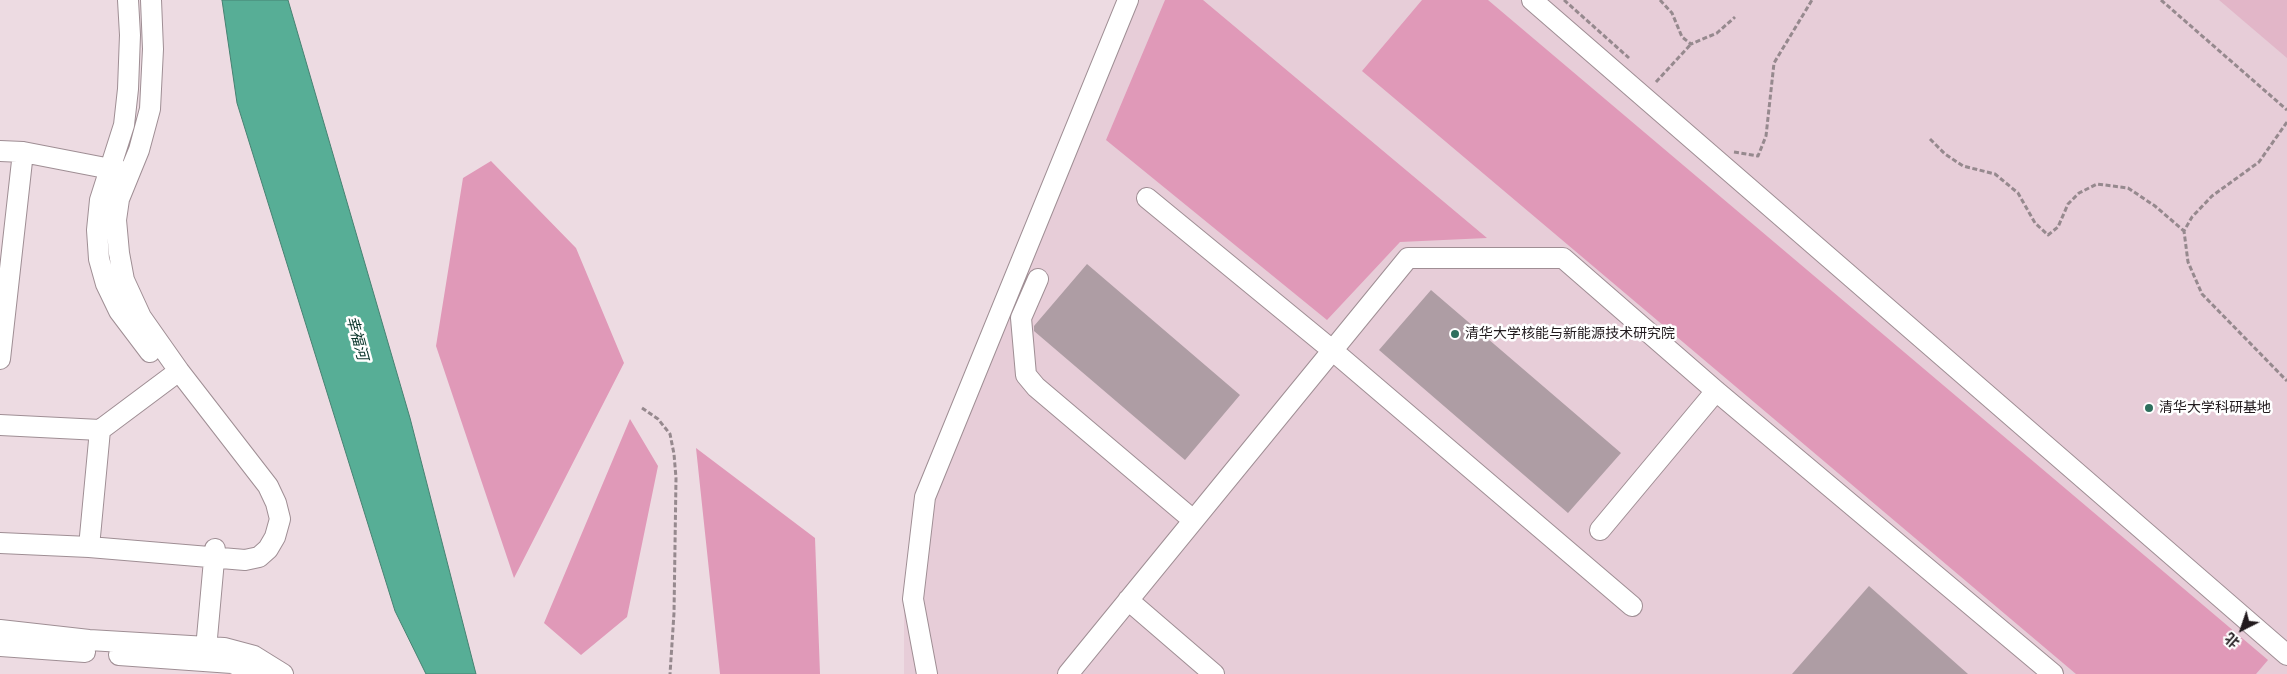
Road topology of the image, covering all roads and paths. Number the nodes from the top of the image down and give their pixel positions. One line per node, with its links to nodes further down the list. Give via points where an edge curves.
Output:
1 (128, 0): 21 (street, via 130,35 124,125)
2 (150, 0): 22 (street, via 153,49 150,109)
3 (1128, 0): 49 (street, via 925,497 914,599)
4 (1532, 0): 44 (street)
5 (1564, 0): 11 (path)
6 (1660, 0): 10 (path, via 1672,13 1682,37)
7 (1812, 0): 18 (path, via 1774,63 1766,136 1758,156 1734,152)
8 (2160, 0): 15 (path)
9 (1735, 18): 10 (path, via 1717,33)
10 (1691, 44): 13 (path)
11 (1635, 63)
12 (1649, 76): 13 (path)
13 (1656, 82): 14 (path)
14 (1663, 89)
15 (2287, 110)
16 (2287, 122): 24 (path, via 2259,162 2212,196)
17 (1930, 139): 24 (path, via 1963,166 1995,174 2018,193 2035,223 2048,235 2058,227 2068,204 2097,184 2128,188)
18 (1727, 146)
19 (0, 151): 20 (street)
20 (23, 152): 21 (street); 27 (street)
21 (109, 168): 22 (street); 28 (street, via 100,200 97,230 99,259 106,284 119,311)
22 (130, 173): 28 (street, via 118,199 116,220 124,280 141,317)
23 (1147, 198): 26 (street)
24 (2184, 231): 29 (path, via 2188,262 2202,294)
25 (1038, 279): 34 (street, via 1021,318 1026,375 1036,387)
26 (1332, 350): 30 (street, via 1408,258 1563,258); 34 (street); 41 (street)
27 (0, 359)
28 (175, 374): 33 (street); 39 (street, via 268,486 280,520 275,537 259,557 244,560)
29 (2287, 381)
30 (1716, 391): 35 (street); 52 (street)
31 (642, 408): 48 (path, via 658,419 670,434 674,454 674,613)
32 (0, 424): 33 (street)
33 (100, 430): 37 (street)
34 (1193, 520): 40 (street)
35 (1600, 530)
36 (0, 532): 37 (street, via 22,531)
37 (90, 542): 38 (street); 39 (street)
38 (0, 543)
39 (215, 554): 45 (street)
40 (1128, 600): 50 (street); 51 (street)
41 (1632, 606)
42 (0, 630): 45 (street, via 89,640)
43 (0, 646): 45 (street)
44 (2287, 655)
45 (205, 660): 46 (street, via 232,663); 47 (street, via 254,656)
46 (258, 674)
47 (283, 674)
48 (670, 674)
49 (927, 674)
50 (1068, 674)
51 (1214, 674)
52 (2053, 674)

